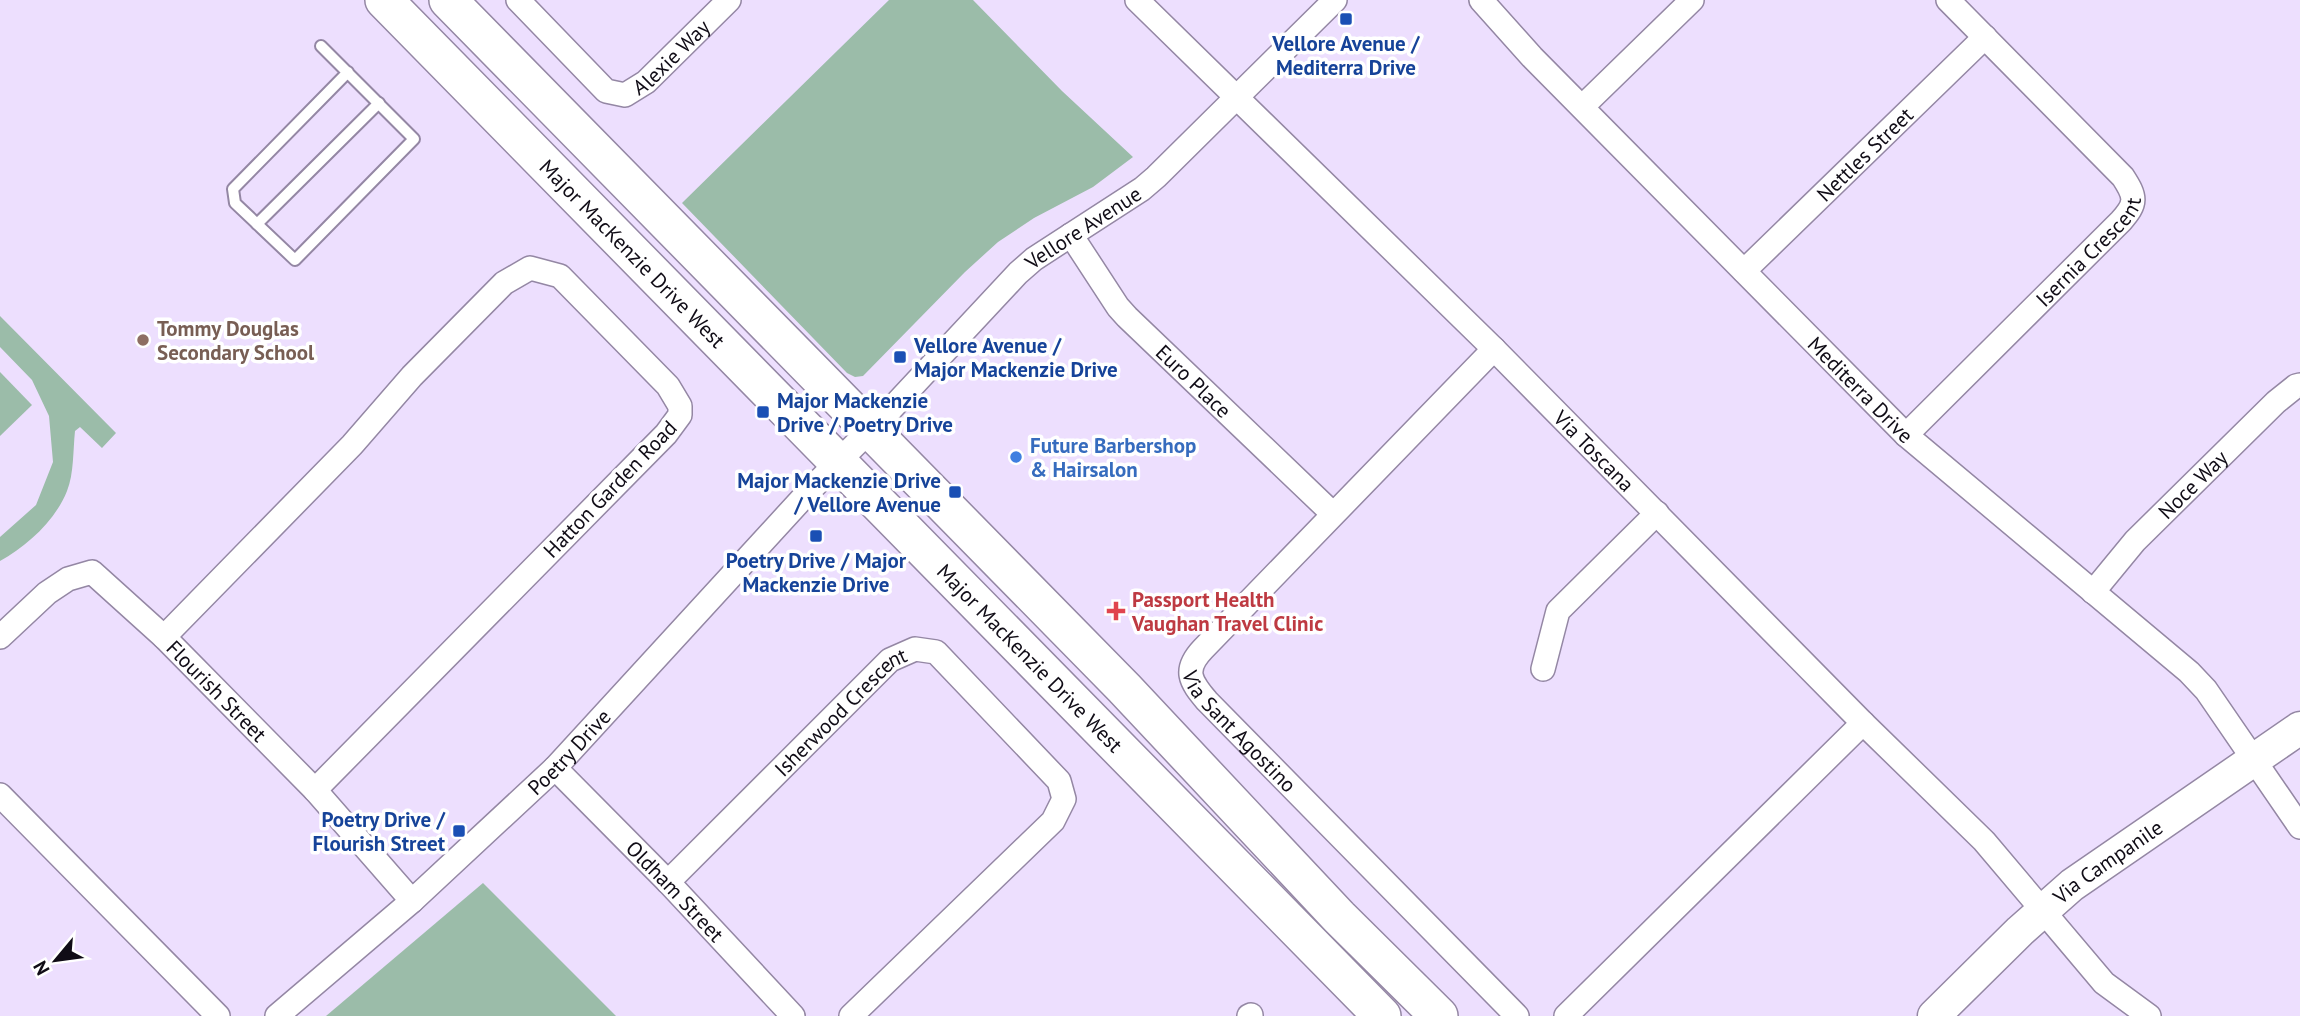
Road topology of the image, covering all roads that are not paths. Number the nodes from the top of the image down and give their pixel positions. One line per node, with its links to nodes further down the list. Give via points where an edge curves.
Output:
1 (384, 0): 23 (main road, Major MacKenzie Drive West)
2 (448, 0): 21 (main road)
3 (518, 0): 4 (street, Alexie Way, via 606,91 625,95 646,82)
4 (729, 0)
5 (1137, 0): 13 (street, Via Toscana)
6 (1335, 0): 13 (street, Vellore Avenue)
7 (1481, 0): 15 (street, Mediterra Drive)
8 (1692, 0): 15 (street)
9 (1948, 0): 10 (street, Isernia Crescent)
10 (1984, 37): 18 (street, Nettles Street); 22 (street, Isernia Crescent, via 2123,177 2134,200 2121,222)
11 (321, 46): 12 (lane)
12 (348, 72): 14 (lane); 16 (lane, via 233,189 235,202)
13 (1238, 98): 17 (street, Vellore Avenue, via 1149,183); 19 (street, Via Toscana)
14 (379, 103): 16 (lane); 16 (lane, via 414,139 295,260)
15 (1582, 107): 18 (street, Mediterra Drive)
16 (257, 223)
17 (1071, 235): 21 (street, Vellore Avenue, via 1018,273); 25 (street, Euro Place, via 1127,317)
18 (1744, 271): 22 (street, Mediterra Drive)
19 (1494, 349): 24 (street, Via Toscana); 25 (street, Via Sant Agostino)
20 (2300, 385): 26 (street, Noce Way, via 2276,402 2144,531)
21 (870, 430): 23 (street, Vellore Avenue); 45 (main road)
22 (1906, 435): 26 (street, Mediterra Drive)
23 (838, 462): 33 (street, Poetry Drive); 44 (main road, Major MacKenzie Drive West)
24 (1657, 513): 29 (street, via 1558,611); 30 (street, Via Toscana)
25 (1333, 514): 46 (street, Via Sant Agostino, via 1196,656 1190,664 1191,676 1207,701)
26 (2093, 592): 32 (street, Mediterra Drive, via 2189,672)
27 (0, 637): 28 (street, Flourish Street, via 47,593 68,579 92,572)
28 (164, 637): 34 (street, Flourish Street); 34 (street, Hatton Garden Road, via 504,283 530,268 560,276 668,386 680,415)
29 (1543, 669)
30 (1863, 723): 39 (street, Via Toscana, via 1984,841); 47 (street)
31 (2300, 728): 32 (street, Via Campanile)
32 (2253, 760): 36 (street, Mediterra Drive); 39 (street, Via Campanile, via 2073,885)
33 (555, 768): 37 (street, Oldham Street); 38 (street, Poetry Drive)
34 (316, 790): 38 (street, Flourish Street)
35 (0, 795): 40 (street)
36 (2300, 827)
37 (668, 882): 42 (street, Oldham Street); 43 (street, Isherwood Crescent, via 890,660 915,649 936,652 1059,781 1065,799 1053,821)
38 (412, 901): 41 (street, Poetry Drive)
39 (2043, 911): 48 (street, Via Campanile); 49 (street, Via Toscana, via 2104,983)
40 (218, 1016)
41 (277, 1016)
42 (793, 1016)
43 (851, 1016)
44 (1382, 1016)
45 (1439, 1016)
46 (1517, 1016)
47 (1566, 1016)
48 (1934, 1016)
49 (2149, 1016)

